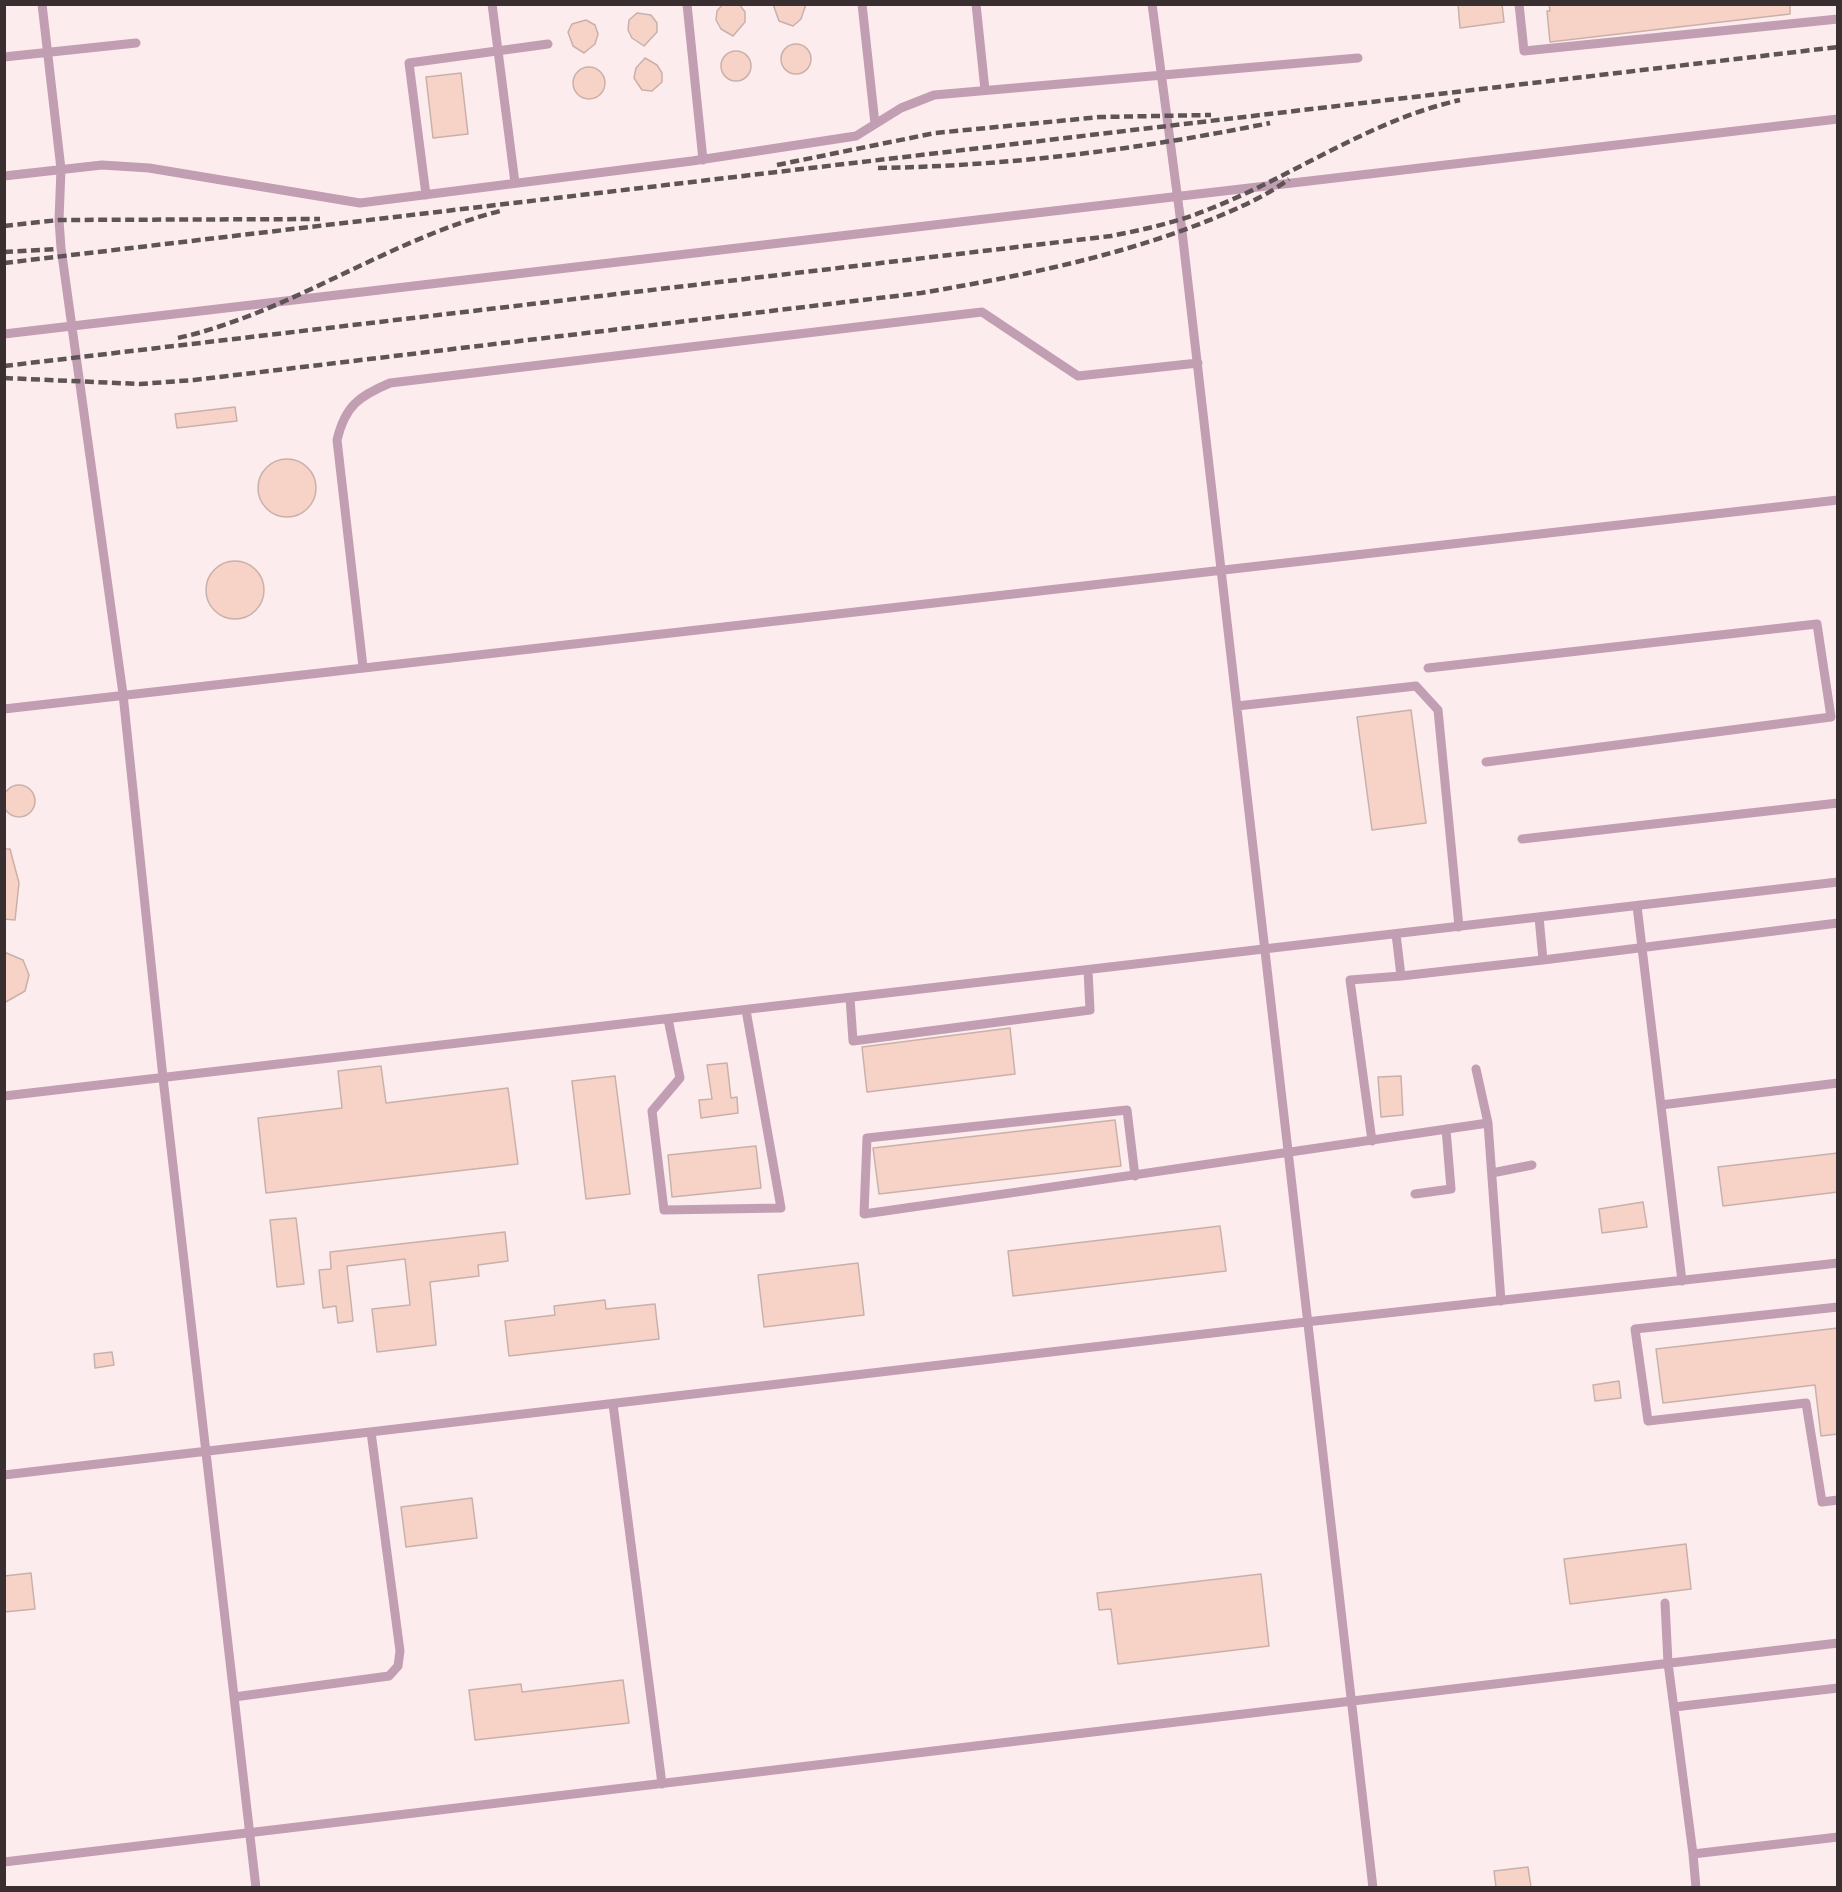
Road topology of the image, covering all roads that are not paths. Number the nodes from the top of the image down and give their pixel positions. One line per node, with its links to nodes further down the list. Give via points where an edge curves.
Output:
1 (42, 4): 12 (lane)
2 (492, 4): 11 (lane)
3 (687, 4): 19 (lane)
4 (862, 4): 18 (lane)
5 (976, 4): 16 (lane)
6 (1152, 4): 15 (lane)
7 (1519, 4): 8 (lane, via 1524,51)
8 (1838, 20)
9 (136, 43): 12 (lane)
10 (548, 44): 11 (lane)
11 (497, 49): 22 (lane); 23 (lane, via 409,63)
12 (48, 52): 13 (lane); 20 (lane)
13 (4, 57)
14 (1358, 58): 15 (lane)
15 (1160, 74): 16 (lane); 24 (lane)
16 (985, 90): 18 (lane, via 934,95)
17 (1838, 119): 24 (lane)
18 (875, 124): 19 (lane, via 856,136)
19 (704, 160): 22 (lane)
20 (61, 169): 21 (lane); 23 (lane, via 102,165 149,168 360,203); 25 (lane, via 59,220)
21 (4, 176)
22 (515, 183): 23 (lane)
23 (426, 195)
24 (1179, 198): 25 (lane); 27 (lane)
25 (72, 327): 26 (lane); 32 (lane)
26 (4, 334)
27 (1197, 363): 29 (lane); 30 (lane, via 1078,376 982,312 390,383 354,403 341,421 337,440)
28 (1838, 500): 29 (lane)
29 (1222, 571): 30 (lane); 33 (lane)
30 (363, 667): 32 (lane)
31 (1428, 668): 35 (lane, via 1817,624 1831,717)
32 (123, 694): 34 (lane); 53 (lane)
33 (1237, 706): 42 (lane, via 1416,686 1438,710); 45 (lane)
34 (4, 709)
35 (1486, 762)
36 (1838, 803): 37 (lane)
37 (1522, 839)
38 (1838, 882): 39 (lane)
39 (1637, 906): 40 (lane); 44 (lane)
40 (1539, 917): 42 (lane); 46 (lane)
41 (1838, 923): 44 (lane)
42 (1459, 927): 43 (lane)
43 (1396, 934): 45 (lane); 48 (lane)
44 (1642, 948): 46 (lane); 56 (lane)
45 (1266, 949): 47 (lane); 60 (lane)
46 (1544, 960): 48 (lane)
47 (1088, 970): 49 (lane); 49 (lane, via 1090,1010 853,1041)
48 (1401, 976): 59 (lane, via 1350,980)
49 (850, 998): 50 (lane)
50 (746, 1010): 51 (lane); 51 (lane, via 781,1208 664,1210 652,1111 680,1078)
51 (668, 1019): 53 (lane)
52 (1476, 1069): 57 (lane)
53 (163, 1078): 55 (lane); 72 (lane)
54 (1838, 1083): 56 (lane)
55 (4, 1096)
56 (1661, 1105): 66 (lane)
57 (1488, 1123): 58 (lane); 62 (lane)
58 (1446, 1129): 59 (lane); 64 (lane, via 1451,1189)
59 (1372, 1141): 60 (lane)
60 (1290, 1154): 63 (lane); 69 (lane)
61 (1532, 1165): 62 (lane)
62 (1492, 1173): 67 (lane)
63 (1135, 1176): 63 (lane, via 900,1209 864,1214 867,1138 1127,1110)
64 (1415, 1194)
65 (1838, 1263): 66 (lane)
66 (1682, 1281): 67 (lane)
67 (1501, 1301): 69 (lane)
68 (1838, 1307): 74 (lane, via 1635,1329 1648,1421 1806,1402 1822,1502)
69 (1306, 1322): 70 (lane); 80 (lane)
70 (613, 1404): 71 (lane); 82 (lane)
71 (371, 1432): 72 (lane); 79 (lane, via 400,1651 398,1666 389,1676)
72 (206, 1452): 73 (lane); 79 (lane)
73 (4, 1475)
74 (1838, 1500)
75 (1665, 1603): 77 (lane)
76 (1838, 1643): 77 (lane)
77 (1668, 1663): 80 (lane); 81 (lane)
78 (1838, 1688): 81 (lane)
79 (234, 1697): 83 (lane)
80 (1350, 1701): 82 (lane); 88 (lane)
81 (1674, 1707): 85 (lane)
82 (662, 1784): 83 (lane)
83 (250, 1833): 86 (lane); 87 (lane)
84 (1838, 1837): 85 (lane)
85 (1693, 1854): 89 (lane)
86 (4, 1862)
87 (256, 1887)
88 (1373, 1887)
89 (1696, 1887)

